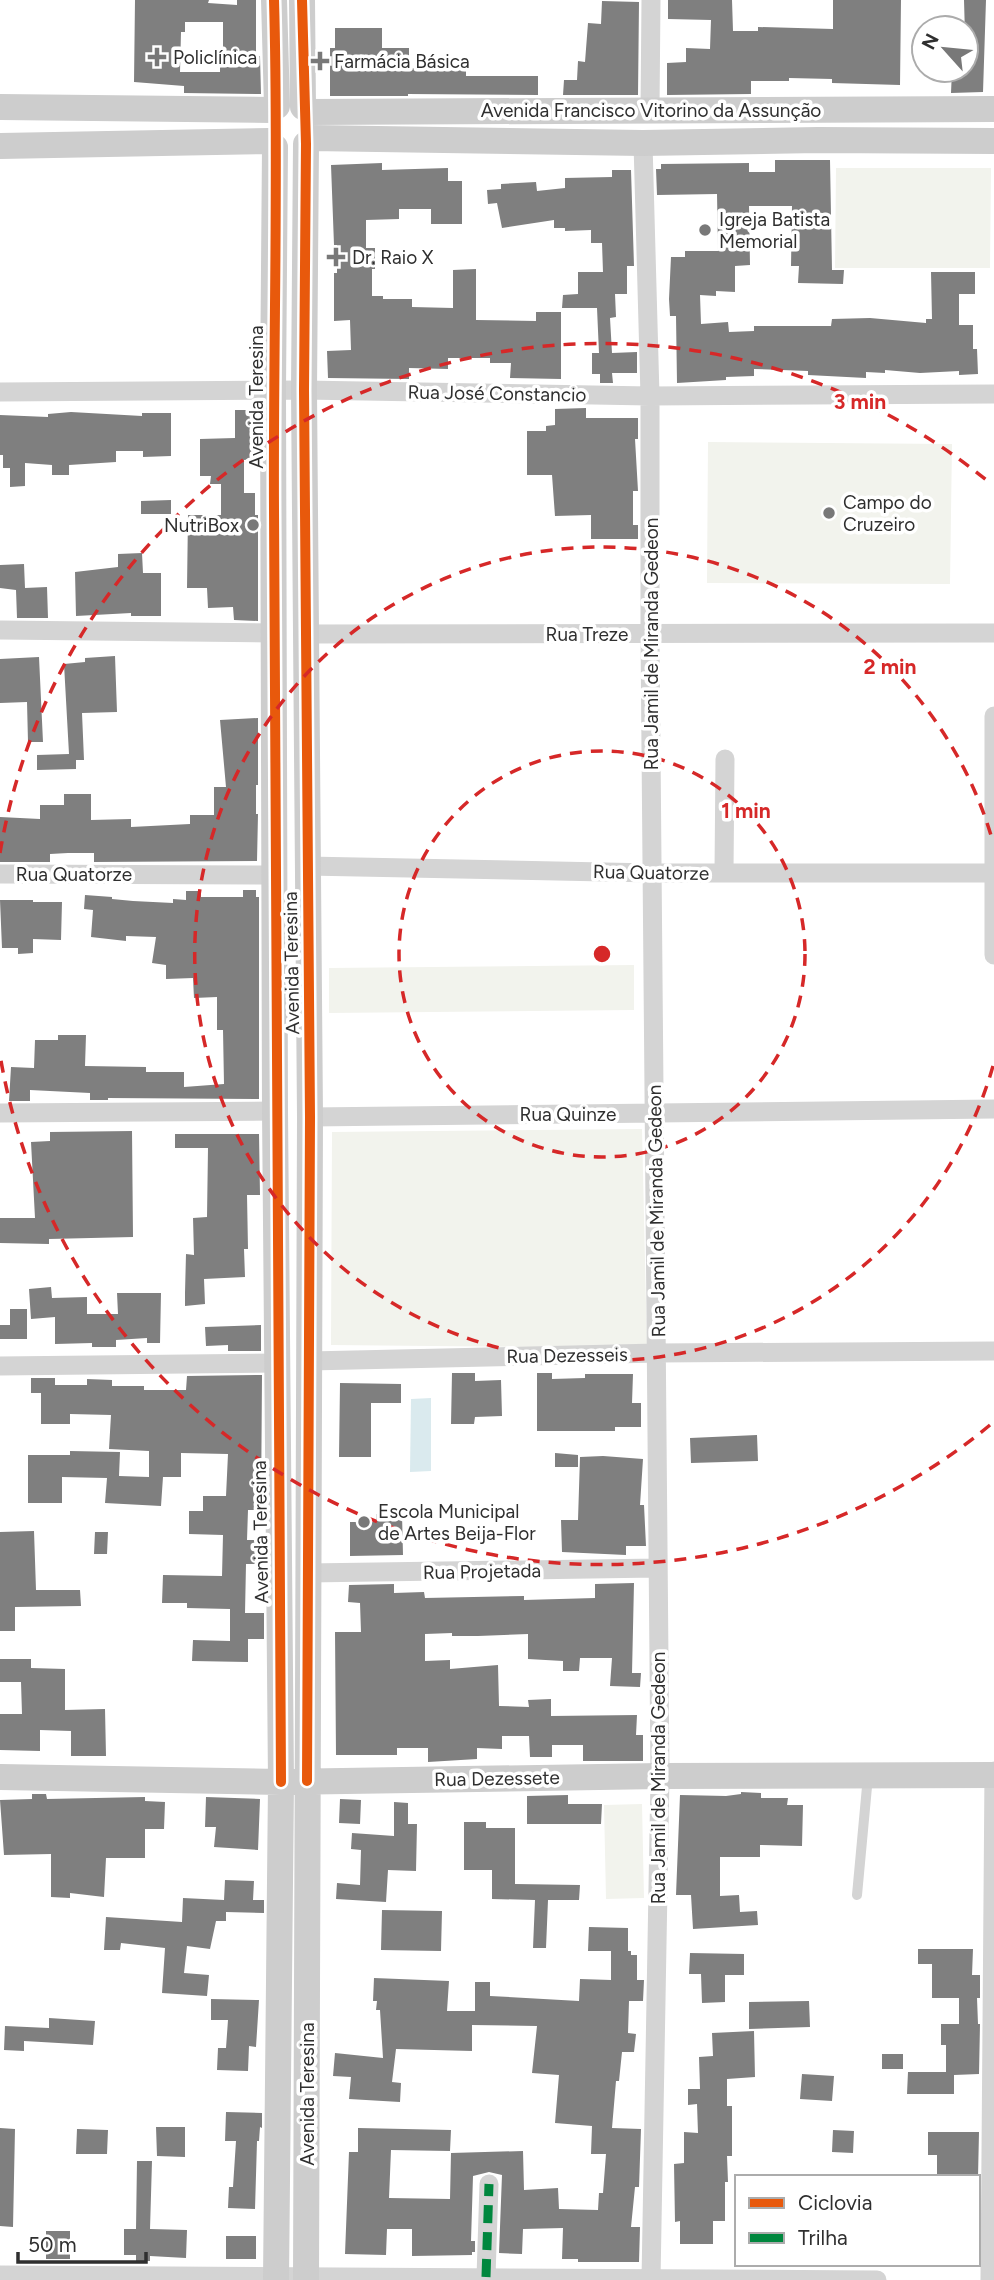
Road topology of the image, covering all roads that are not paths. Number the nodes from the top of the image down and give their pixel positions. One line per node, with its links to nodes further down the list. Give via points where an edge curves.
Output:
1 (274, 0): 6 (main road)
2 (302, 0): 10 (main road, Avenida Teresina)
3 (651, 0): 7 (street)
4 (81, 106): 5 (main road); 6 (main road); 16 (main road)
5 (0, 107)
6 (274, 108): 10 (main road, via 286,103); 14 (main road, via 265,125)
7 (650, 109): 8 (main road, Avenida Francisco Vitorino da Assunção); 10 (main road, Avenida Francisco Vitorino da Assunção)
8 (816, 109): 9 (main road, Avenida Francisco Vitorino da Assunção); 11 (main road)
9 (994, 109)
10 (307, 125): 13 (main road, Avenida Francisco Vitorino da Assunção); 14 (main road, via 291,151); 18 (main road, Avenida Teresina)
11 (818, 140): 12 (main road, Avenida Francisco Vitorino da Assunção); 13 (main road, Avenida Francisco Vitorino da Assunção)
12 (994, 141)
13 (643, 143): 21 (street, Rua Jamil de Miranda Gedeon)
14 (272, 144): 16 (main road); 17 (main road, Avenida Teresina)
15 (0, 146): 16 (main road)
16 (80, 146)
17 (273, 390): 18 (street, Rua José Constancio); 19 (street, Rua José Constancio); 23 (main road, Avenida Teresina)
18 (304, 390): 21 (street, Rua José Constancio); 25 (main road, Avenida Teresina)
19 (0, 392)
20 (994, 394): 21 (street, Rua José Constancio)
21 (650, 396): 26 (street, Rua Jamil de Miranda Gedeon)
22 (0, 630): 23 (street)
23 (274, 633): 34 (main road, Avenida Teresina)
24 (994, 633): 26 (street, Rua Treze)
25 (306, 634): 26 (street, Rua Treze); 29 (main road, Avenida Teresina)
26 (650, 634): 30 (street, Rua Jamil de Miranda Gedeon)
27 (994, 716): 32 (street)
28 (724, 759): 31 (street)
29 (307, 866): 30 (street, Rua Quatorze); 36 (main road, Avenida Teresina)
30 (653, 873): 31 (street, Rua Quatorze); 41 (street, Rua Jamil de Miranda Gedeon)
31 (724, 873): 32 (street, Rua Quatorze)
32 (994, 873): 35 (street)
33 (0, 874): 34 (street, Rua Quatorze)
34 (275, 875): 37 (main road, Avenida Teresina)
35 (994, 955)
36 (309, 1009): 37 (main road); 42 (main road, Avenida Teresina)
37 (275, 1010): 39 (main road, Avenida Teresina)
38 (994, 1109): 41 (street, Rua Quinze)
39 (275, 1111): 40 (street); 46 (main road, Avenida Teresina)
40 (0, 1113)
41 (655, 1114): 42 (street, Rua Quinze); 44 (street, Rua Jamil de Miranda Gedeon)
42 (310, 1116): 45 (main road, Avenida Teresina)
43 (994, 1351): 44 (street, Rua Dezesseis)
44 (657, 1353): 45 (street, Rua Dezesseis); 48 (street, Rua Jamil de Miranda Gedeon)
45 (309, 1360): 49 (main road, Avenida Teresina)
46 (277, 1363): 47 (street); 55 (main road, Avenida Teresina)
47 (0, 1367)
48 (657, 1568): 49 (street, Rua Projetada); 52 (street, Rua Jamil de Miranda Gedeon)
49 (307, 1573): 54 (main road, Avenida Teresina)
50 (994, 1773): 51 (main road, Rua Dezessete); 68 (street)
51 (868, 1775): 52 (main road, Rua Dezessete); 58 (lane)
52 (660, 1776): 54 (main road, Rua Dezessete); 66 (street, Rua Jamil de Miranda Gedeon)
53 (0, 1777): 55 (main road, Rua Dezessete)
54 (307, 1781): 55 (main road, Rua Dezessete); 56 (main road, Avenida Teresina)
55 (281, 1782): 57 (main road, Avenida Teresina)
56 (307, 1858): 57 (main road); 59 (main road, Avenida Teresina)
57 (279, 1859): 60 (main road, Avenida Teresina)
58 (857, 1895)
59 (307, 1927): 60 (main road); 65 (main road, Avenida Teresina)
60 (279, 1929): 64 (main road, Avenida Teresina)
61 (489, 2184): 63 (street)
62 (0, 2275): 64 (street)
63 (486, 2277): 65 (street); 66 (street)
64 (276, 2278): 65 (street)
65 (306, 2278)
66 (651, 2279): 67 (street)
67 (877, 2280)
68 (990, 2280)

